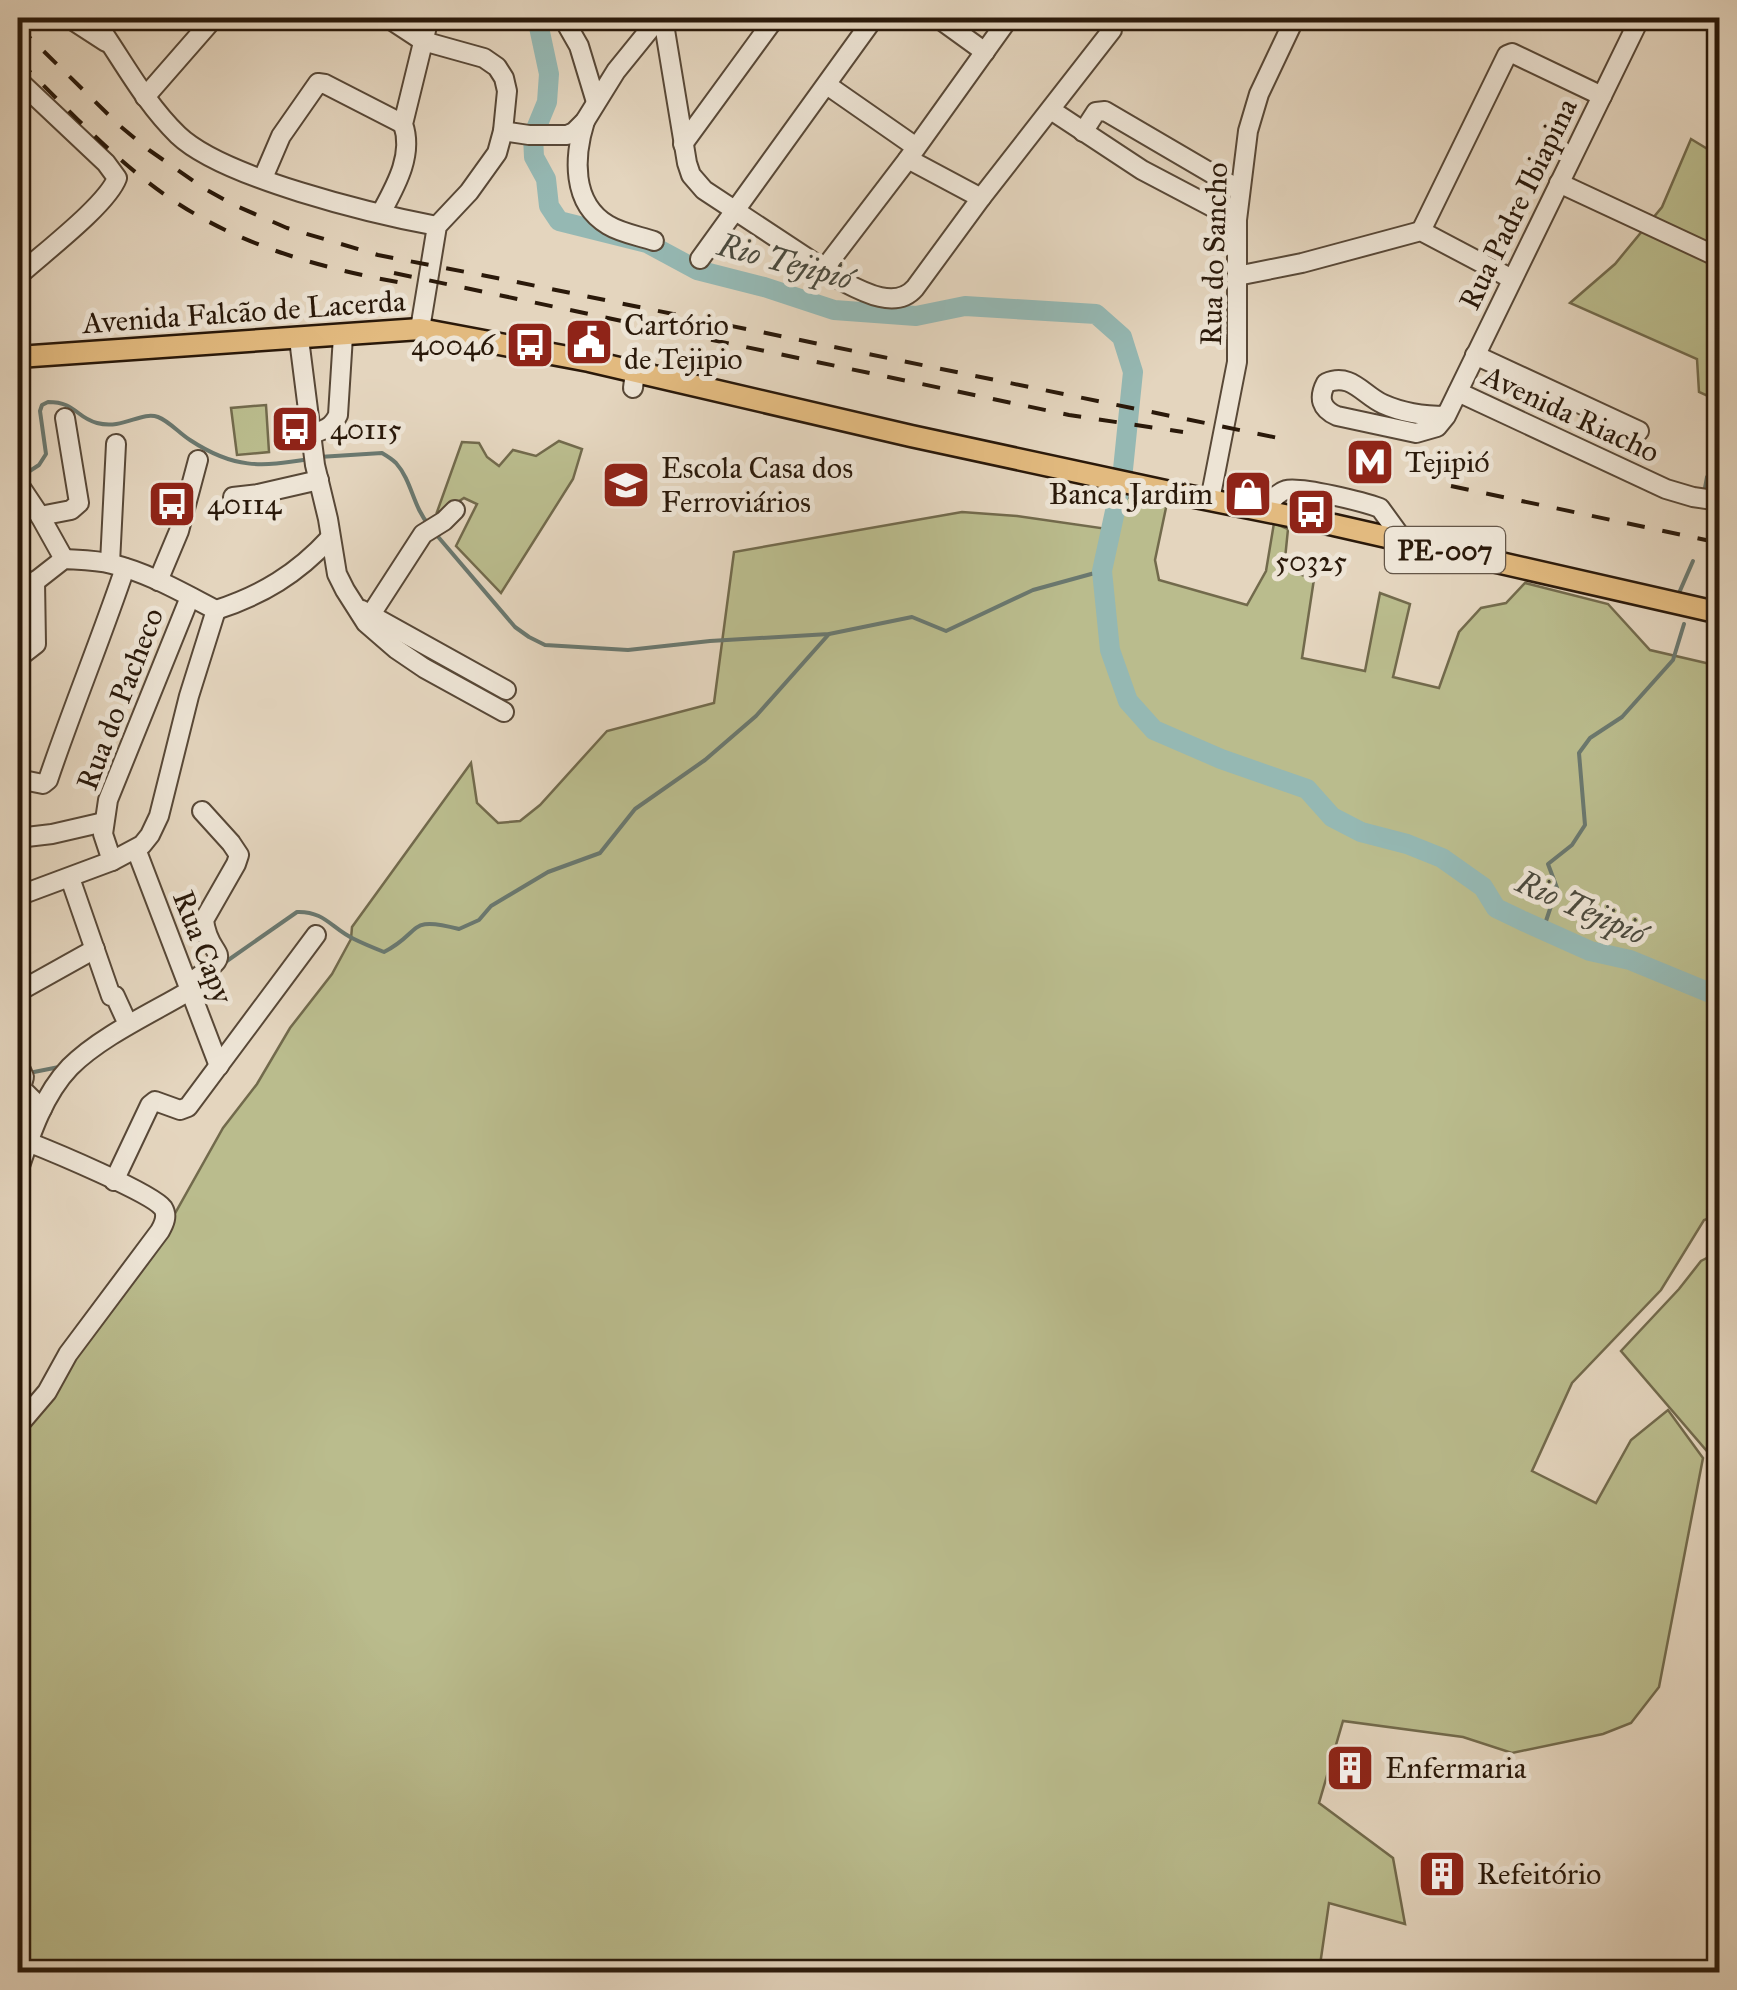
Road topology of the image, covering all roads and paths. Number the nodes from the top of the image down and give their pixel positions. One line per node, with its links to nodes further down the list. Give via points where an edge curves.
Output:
1 (69, 18): 16 (street)
2 (93, 18): 16 (street)
3 (214, 18): 21 (street)
4 (388, 18): 15 (street)
5 (430, 18): 15 (street)
6 (563, 18): 22 (street)
7 (661, 18): 22 (street); 28 (street)
8 (775, 18): 28 (street)
9 (874, 18): 19 (street)
10 (938, 18): 17 (street)
11 (1009, 18): 17 (street)
12 (1294, 18): 32 (street, Rua do Sancho, via 1252,114)
13 (1640, 18): 20 (street, Rua Padre Ibiapina)
14 (1112, 30): 23 (street)
15 (423, 40): 25 (street); 26 (street, via 497,67 507,91)
16 (111, 45): 21 (street)
17 (985, 52): 29 (street)
18 (18, 80): 43 (street, via 116,178 100,204)
19 (827, 85): 29 (street); 34 (street)
20 (1602, 96): 31 (street, Rua Padre Ibiapina); 38 (street, via 1507,55)
21 (145, 97): 30 (street, via 191,145)
22 (596, 102): 24 (street)
23 (1051, 110): 27 (street); 33 (street)
24 (585, 121): 26 (street, via 567,135); 39 (street, via 576,149 585,202 609,226)
25 (403, 124): 30 (street, via 318,83); 35 (street, via 406,156)
26 (503, 131): 37 (street, via 498,153)
27 (1082, 132): 32 (street, via 1096,112 1105,111); 36 (street)
28 (683, 144): 34 (street, via 696,181)
29 (912, 153): 33 (street); 42 (street)
30 (262, 178): 35 (street)
31 (1559, 183): 40 (street); 45 (street, Rua Padre Ibiapina)
32 (1240, 190): 36 (street, Rua do Sancho)
33 (981, 198): 42 (street, via 902,299 857,288)
34 (736, 211): 41 (street); 42 (street)
35 (381, 213): 37 (street)
36 (1237, 220): 44 (street, Rua do Sancho)
37 (437, 226): 46 (street)
38 (1421, 232): 44 (street); 45 (street)
39 (654, 242)
40 (1720, 258)
41 (700, 259)
42 (824, 269)
43 (18, 276)
44 (1237, 276): 63 (street, Rua do Sancho, via 1237,362)
45 (1512, 279): 49 (street, Rua Padre Ibiapina)
46 (420, 330): 47 (main road, Avenida Falcão de Lacerda / PE-007); 63 (main road, Avenida Falcão de Lacerda / PE-007, via 589,361 634,380)
47 (343, 336): 48 (main road, Avenida Falcão de Lacerda / PE-007); 52 (street)
48 (299, 338): 50 (main road, Avenida Falcão de Lacerda / PE-007); 53 (street)
49 (1476, 355): 51 (street, Rua Padre Ibiapina); 56 (street)
50 (18, 357)
51 (1458, 392): 54 (street, Rua Padre Ibiapina); 64 (street, Avenida Riacho, via 1666,489)
52 (339, 395): 53 (street); 57 (street, via 334,424)
53 (308, 398): 57 (street)
54 (1446, 416): 54 (street, via 1396,409 1340,380 1322,390 1326,410 1372,425 1416,433 1437,428)
55 (65, 418): 65 (street, via 79,504)
56 (1639, 431)
57 (311, 438): 60 (street)
58 (116, 444): 69 (street)
59 (198, 460): 71 (street)
60 (317, 472): 62 (street); 67 (street)
61 (18, 484): 65 (street)
62 (233, 497)
63 (1210, 500): 75 (main road, PE-007)
64 (1720, 500)
65 (40, 516): 68 (street)
66 (441, 522): 76 (street, via 419,540)
67 (330, 538): 74 (street, via 283,580); 76 (street, via 336,574)
68 (64, 559): 69 (street); 70 (street)
69 (118, 566): 71 (street); 80 (street, via 48,780)
70 (35, 581): 72 (street); 77 (street, via 36,644)
71 (158, 581): 73 (street)
72 (18, 594)
73 (190, 597): 74 (street); 82 (street, Rua do Pacheco)
74 (216, 610): 84 (street, via 160,816)
75 (1720, 614)
76 (365, 615): 78 (street); 79 (street, via 396,649)
77 (18, 658)
78 (506, 690)
79 (504, 712)
80 (18, 779)
81 (202, 811): 90 (street, via 239,855 204,920 219,959)
82 (104, 822): 83 (street); 85 (street)
83 (18, 838)
84 (136, 849): 85 (street); 90 (street, Rua Capy)
85 (112, 860): 86 (street)
86 (70, 878): 87 (street); 89 (street)
87 (18, 896)
88 (316, 935): 94 (street)
89 (95, 949): 91 (street); 92 (street)
90 (188, 988): 94 (street, Rua Capy); 95 (street, via 84,1054)
91 (18, 992)
92 (126, 1020)
93 (18, 1063): 95 (street, via 22,1088)
94 (219, 1066): 98 (street, via 185,1109 150,1105)
95 (42, 1109): 96 (street)
96 (28, 1142): 97 (street); 98 (street)
97 (18, 1172)
98 (114, 1180): 99 (street, via 162,1208 164,1222)
99 (18, 1426)

